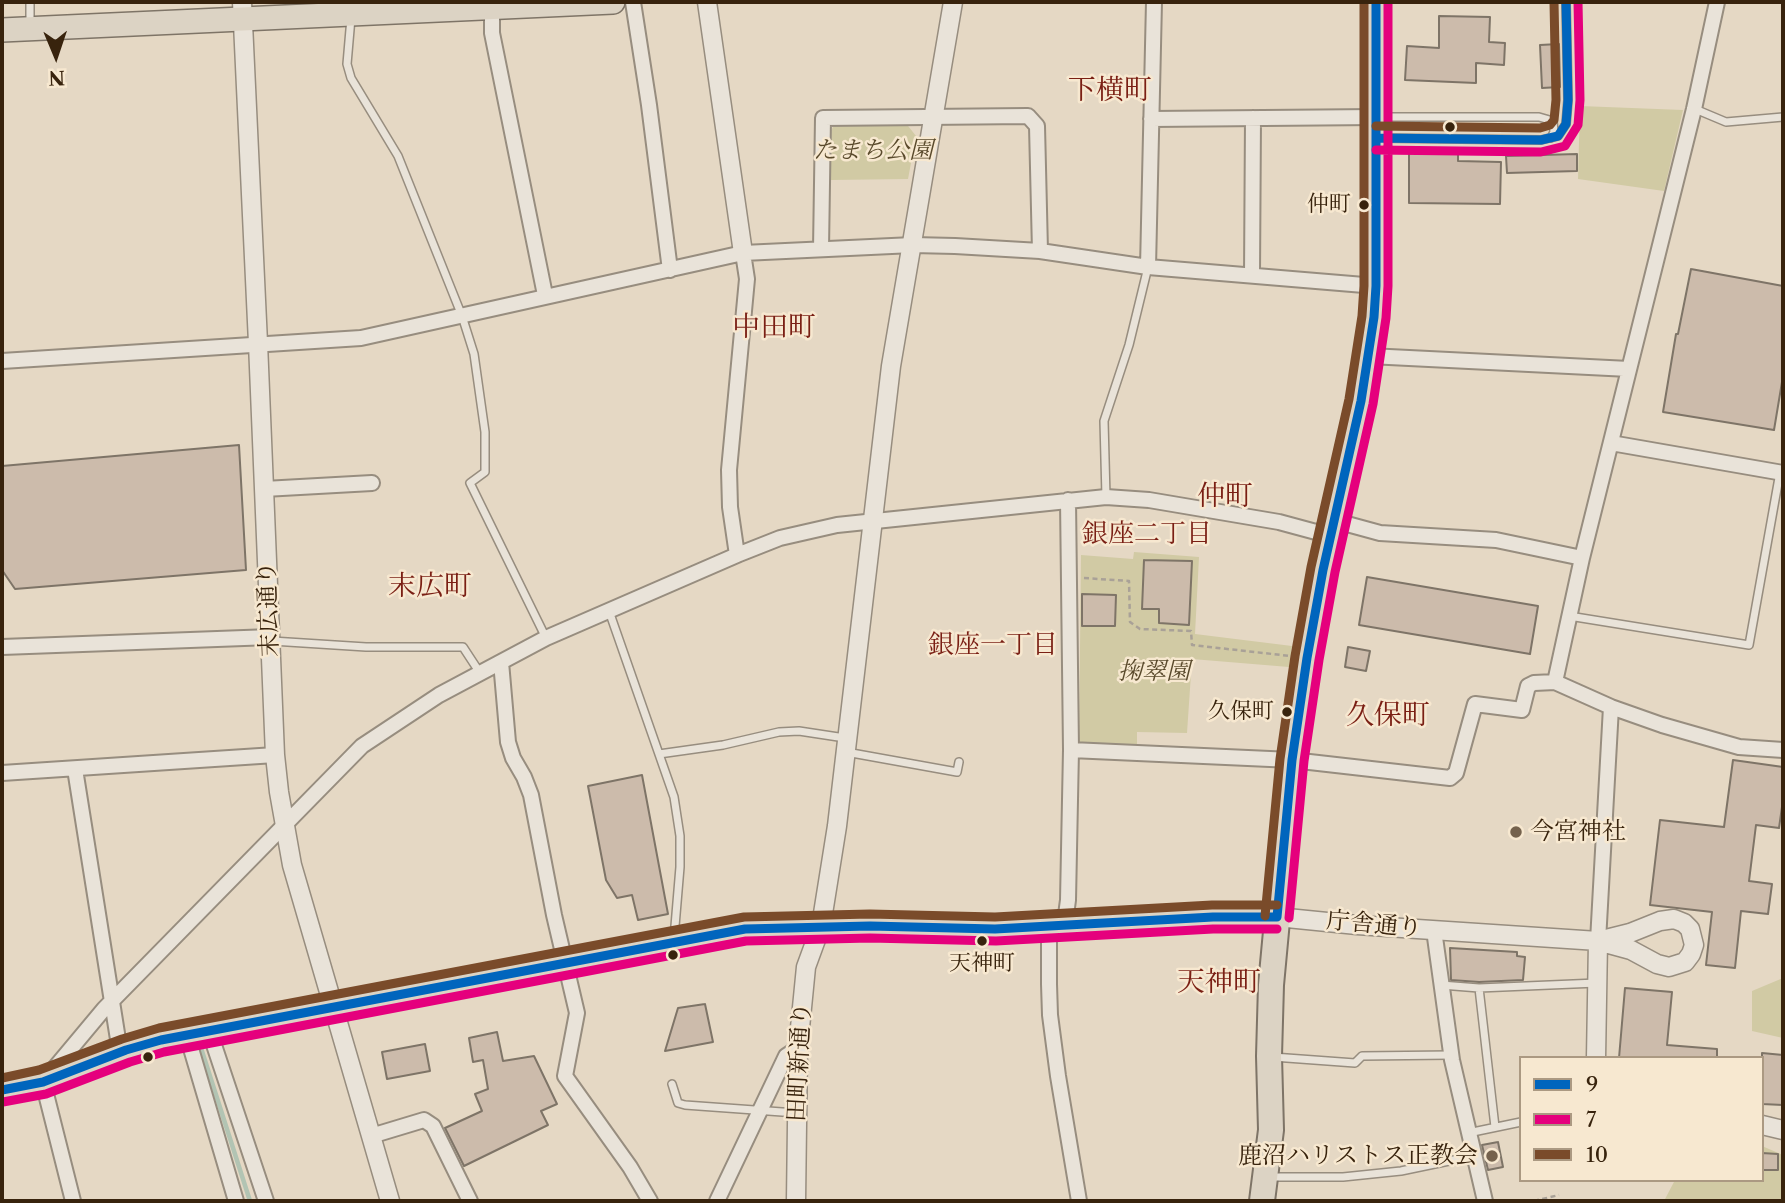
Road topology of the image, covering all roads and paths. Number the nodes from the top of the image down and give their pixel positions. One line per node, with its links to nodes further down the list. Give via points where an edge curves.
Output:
1 (30, 2): 13 (lane)
2 (613, 2): 10 (main road)
3 (633, 2): 27 (street)
4 (707, 2): 25 (street)
5 (953, 2): 16 (street, 田町新通り)
6 (1154, 2): 19 (street)
7 (1376, 2): 20 (highway)
8 (1566, 2): 21 (lane, via 1567,117 1563,130)
9 (1717, 2): 15 (street)
10 (492, 4): 11 (main road); 30 (street, via 492,33)
11 (353, 8): 12 (main road); 31 (lane, via 348,30 351,78 398,156)
12 (242, 10): 13 (main road); 32 (street, 末広通り)
13 (30, 29): 14 (main road)
14 (2, 30)
15 (1694, 109): 17 (lane, via 1726,122); 35 (street)
16 (935, 116): 22 (street, 田町新通り); 23 (street, via 823,118); 24 (street, via 1028,116 1037,126)
17 (1783, 117)
18 (1253, 118): 19 (street); 20 (street); 28 (street)
19 (1151, 119): 26 (street)
20 (1376, 127): 21 (lane); 21 (lane, via 1539,117 1552,121 1555,132); 29 (highway)
21 (1551, 139)
22 (913, 245): 23 (street); 24 (street); 42 (street, 田町新通り, via 891,366)
23 (821, 249): 25 (street)
24 (1040, 251): 26 (street)
25 (743, 253): 27 (street); 44 (street, via 747,279 729,470)
26 (1148, 267): 28 (street); 40 (lane, via 1104,421)
27 (670, 270): 30 (street)
28 (1252, 275): 29 (street)
29 (1376, 286): 33 (highway)
30 (545, 295): 31 (street)
31 (462, 316): 32 (street, via 361,338); 49 (lane, via 474,354 485,432 485,472 470,483)
32 (258, 343): 34 (street); 39 (street, 末広通り)
33 (1369, 356): 35 (street); 43 (highway)
34 (2, 361)
35 (1629, 369): 36 (street)
36 (1611, 443): 37 (street); 45 (street)
37 (1781, 472): 48 (lane, via 1749,645)
38 (372, 483): 39 (street)
39 (264, 489): 50 (street, 末広通り)
40 (1106, 497): 41 (street); 43 (street, via 1149,500 1316,532)
41 (1068, 500): 42 (street); 46 (street)
42 (873, 520): 44 (street, via 780,538); 57 (street, 田町新通り)
43 (1333, 528): 45 (street, via 1347,524 1380,533 1496,540); 52 (highway)
44 (737, 555): 47 (street)
45 (1582, 558): 48 (street)
46 (1070, 578): 52 (path, via 1129,580 1130,622 1140,629 1191,631 1192,645); 58 (street)
47 (608, 611): 49 (street); 60 (lane)
48 (1569, 616): 55 (street)
49 (546, 638): 53 (street)
50 (271, 639): 51 (street); 54 (lane, via 366,647 463,647); 61 (street, 末広通り)
51 (2, 647)
52 (1307, 658): 62 (highway)
53 (500, 662): 54 (street); 73 (street, via 508,742 531,795)
54 (480, 673): 66 (street, via 362,746)
55 (1555, 682): 56 (street); 62 (street, via 1528,686 1522,710 1475,704 1456,773 1450,778)
56 (1611, 707): 59 (street, via 1739,747); 71 (street)
57 (846, 745): 60 (lane, via 799,731); 63 (lane, via 957,772); 68 (street, 田町新通り)
58 (1071, 750): 62 (street); 69 (street, via 1068,900 1066,915)
59 (1783, 750)
60 (659, 754): 72 (lane, via 674,797 680,835)
61 (275, 755): 64 (street); 66 (street, 末広通り)
62 (1292, 760): 67 (highway)
63 (959, 762)
64 (75, 769): 65 (street); 77 (street)
65 (2, 773)
66 (285, 827): 77 (street); 78 (street, 末広通り)
67 (1277, 917): 69 (highway, 庁舎通り); 70 (street, 庁舎通り); 83 (highway)
68 (821, 926): 69 (highway, 庁舎通り); 72 (highway, 庁舎通り, via 745,929); 80 (street, 田町新通り, via 806,967)
69 (1057, 926): 107 (street, via 1049,935 1050,1015)
70 (1434, 930): 71 (street, 庁舎通り); 75 (street)
71 (1598, 941): 71 (street, via 1674,919 1690,929 1694,945 1685,962 1665,967 1631,950); 74 (street)
72 (674, 942): 73 (highway, 庁舎通り)
73 (565, 962): 78 (highway, 庁舎通り); 104 (street, via 577,1013 565,1076)
74 (1598, 983): 76 (lane); 84 (street)
75 (1440, 985): 76 (lane); 82 (street)
76 (1479, 988): 92 (lane)
77 (112, 1002): 81 (street); 85 (street)
78 (333, 1007): 79 (highway, 庁舎通り); 95 (street, 末広通り)
79 (198, 1032): 81 (highway, 庁舎通り); 100 (street); 101 (street)
80 (798, 1048): 88 (street, via 786,1056); 89 (street, 田町新通り)
81 (120, 1052): 85 (highway, 庁舎通り)
82 (1451, 1055): 83 (lane, via 1362,1056 1355,1063); 94 (street)
83 (1269, 1056): 97 (highway, via 1271,1130)
84 (1596, 1056)
85 (43, 1082): 87 (highway, 庁舎通り); 99 (street)
86 (672, 1084): 88 (lane, via 678,1103)
87 (2, 1090)
88 (761, 1110): 89 (lane); 105 (street)
89 (797, 1113): 106 (street, 田町新通り)
90 (1519, 1122): 92 (lane)
91 (1764, 1125): 93 (street)
92 (1495, 1127): 94 (lane)
93 (1783, 1130)
94 (1468, 1133): 96 (street)
95 (371, 1136): 102 (street, 末広通り); 103 (street, via 424,1120 433,1126)
96 (1473, 1156): 97 (lane, via 1343,1177); 109 (street)
97 (1266, 1177): 108 (highway)
98 (1559, 1195): 110 (path)
99 (73, 1201)
100 (236, 1201)
101 (266, 1201)
102 (390, 1201)
103 (470, 1201)
104 (650, 1201)
105 (717, 1201)
106 (796, 1201)
107 (1079, 1201)
108 (1262, 1201)
109 (1485, 1201)
110 (1534, 1201)

